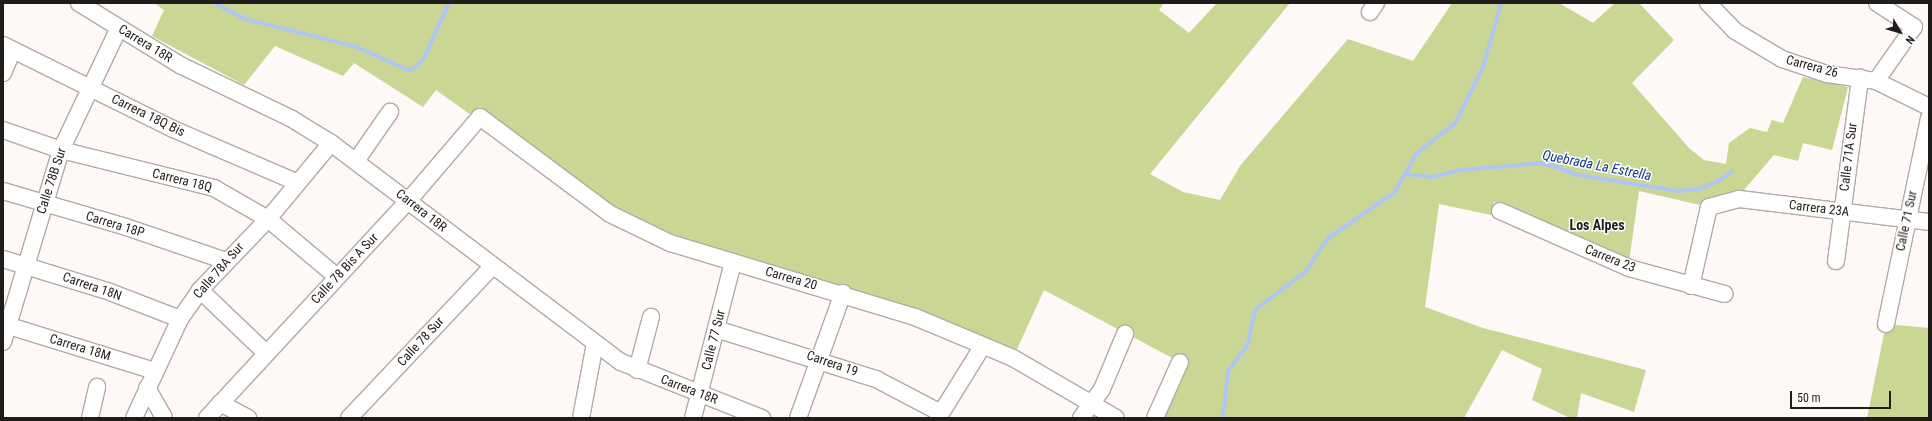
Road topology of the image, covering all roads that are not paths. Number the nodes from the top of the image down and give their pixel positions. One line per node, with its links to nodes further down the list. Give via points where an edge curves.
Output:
1 (79, 3): 4 (street, Carrera 18R)
2 (1708, 3): 7 (street, Carrera 26, via 1735,31 1766,52 1804,67)
3 (1878, 3): 8 (street, via 1914,27)
4 (119, 28): 9 (street, Calle 78B Sur); 15 (street, Carrera 18R, via 180,65 292,119)
5 (8, 47): 6 (street); 9 (street, Carrera 18Q Bis)
6 (3, 73)
7 (1860, 78): 8 (street, Carrera 26); 23 (street, Calle 71A Sur)
8 (1876, 81): 10 (street, Carrera 26)
9 (90, 88): 16 (street, Calle 78B Sur); 18 (street, Carrera 18Q Bis, via 173,129)
10 (1929, 107)
11 (390, 112): 17 (street)
12 (480, 117): 20 (street, Calle 78 Bis A Sur); 30 (street, Carrera 20, via 610,214 670,243)
13 (1929, 118): 25 (street, Calle 71 Sur)
14 (3, 130): 16 (street, Carrera 18Q)
15 (331, 143): 17 (street, Carrera 18R); 18 (street, Calle 78A Sur)
16 (61, 150): 21 (street, Calle 78B Sur); 24 (street, Carrera 18Q, via 214,188)
17 (356, 161): 20 (street, Carrera 18R)
18 (296, 182): 24 (street, Calle 78A Sur)
19 (3, 191): 21 (street, Carrera 18P)
20 (409, 200): 32 (street, Carrera 18R); 33 (street, Calle 78 Bis A Sur)
21 (45, 204): 28 (street, Carrera 18P); 31 (street, Calle 78B Sur)
22 (1500, 211): 34 (street, Carrera 23, via 1628,268)
23 (1842, 212): 25 (street, Carrera 23A); 29 (street, Calle 71A Sur); 34 (street, Carrera 23A, via 1739,199 1709,206)
24 (268, 219): 28 (street, Calle 78A Sur); 33 (street, Carrera 18Q)
25 (1908, 219): 26 (street, Carrera 23A); 41 (street, Calle 71 Sur)
26 (1929, 222)
27 (3, 259): 31 (street, Carrera 18N)
28 (226, 261): 35 (street, Calle 78A Sur)
29 (1836, 261)
30 (733, 262): 36 (street, Carrera 20); 42 (street, Calle 77 Sur)
31 (26, 265): 39 (street, Carrera 18N); 40 (street, Calle 78B Sur)
32 (492, 266): 45 (street, Carrera 18R); 63 (street, Calle 78 Sur)
33 (337, 277): 47 (street, Calle 78 Bis A Sur)
34 (1691, 286): 37 (street, Carrera 23)
35 (200, 290): 39 (street, Calle 78A Sur); 47 (street)
36 (843, 294): 46 (street, Carrera 20, via 914,317); 48 (street)
37 (1725, 294)
38 (651, 317): 50 (street)
39 (180, 320): 51 (street, Calle 78A Sur)
40 (6, 323): 44 (street, Calle 78B Sur); 51 (street, Carrera 18M)
41 (1886, 324)
42 (716, 329): 48 (street, Carrera 19); 54 (street, Calle 77 Sur)
43 (1125, 334): 55 (street, via 1102,389)
44 (3, 342)
45 (594, 343): 50 (street, Carrera 18R); 64 (street)
46 (982, 347): 55 (street, Carrera 20, via 1013,358); 57 (street)
47 (266, 353): 56 (street, Calle 78 Bis A Sur)
48 (820, 359): 57 (street, Carrera 19, via 876,379); 67 (street)
49 (1180, 362): 70 (street)
50 (636, 370): 54 (street, Carrera 18R)
51 (155, 371): 53 (street, Calle 78A Sur)
52 (97, 387): 58 (street)
53 (147, 388): 59 (street, Calle 78A Sur); 60 (street)
54 (700, 395): 65 (street, Calle 77 Sur); 66 (street, Carrera 18R)
55 (1091, 402): 68 (street); 69 (street, Carrera 20)
56 (220, 403): 61 (street, Calle 78 Bis A Sur); 62 (street)
57 (940, 415)
58 (90, 418)
59 (134, 418)
60 (164, 418)
61 (207, 418)
62 (248, 418)
63 (349, 418)
64 (582, 418)
65 (694, 418)
66 (762, 418)
67 (798, 418)
68 (1081, 418)
69 (1116, 418)
70 (1155, 418)

